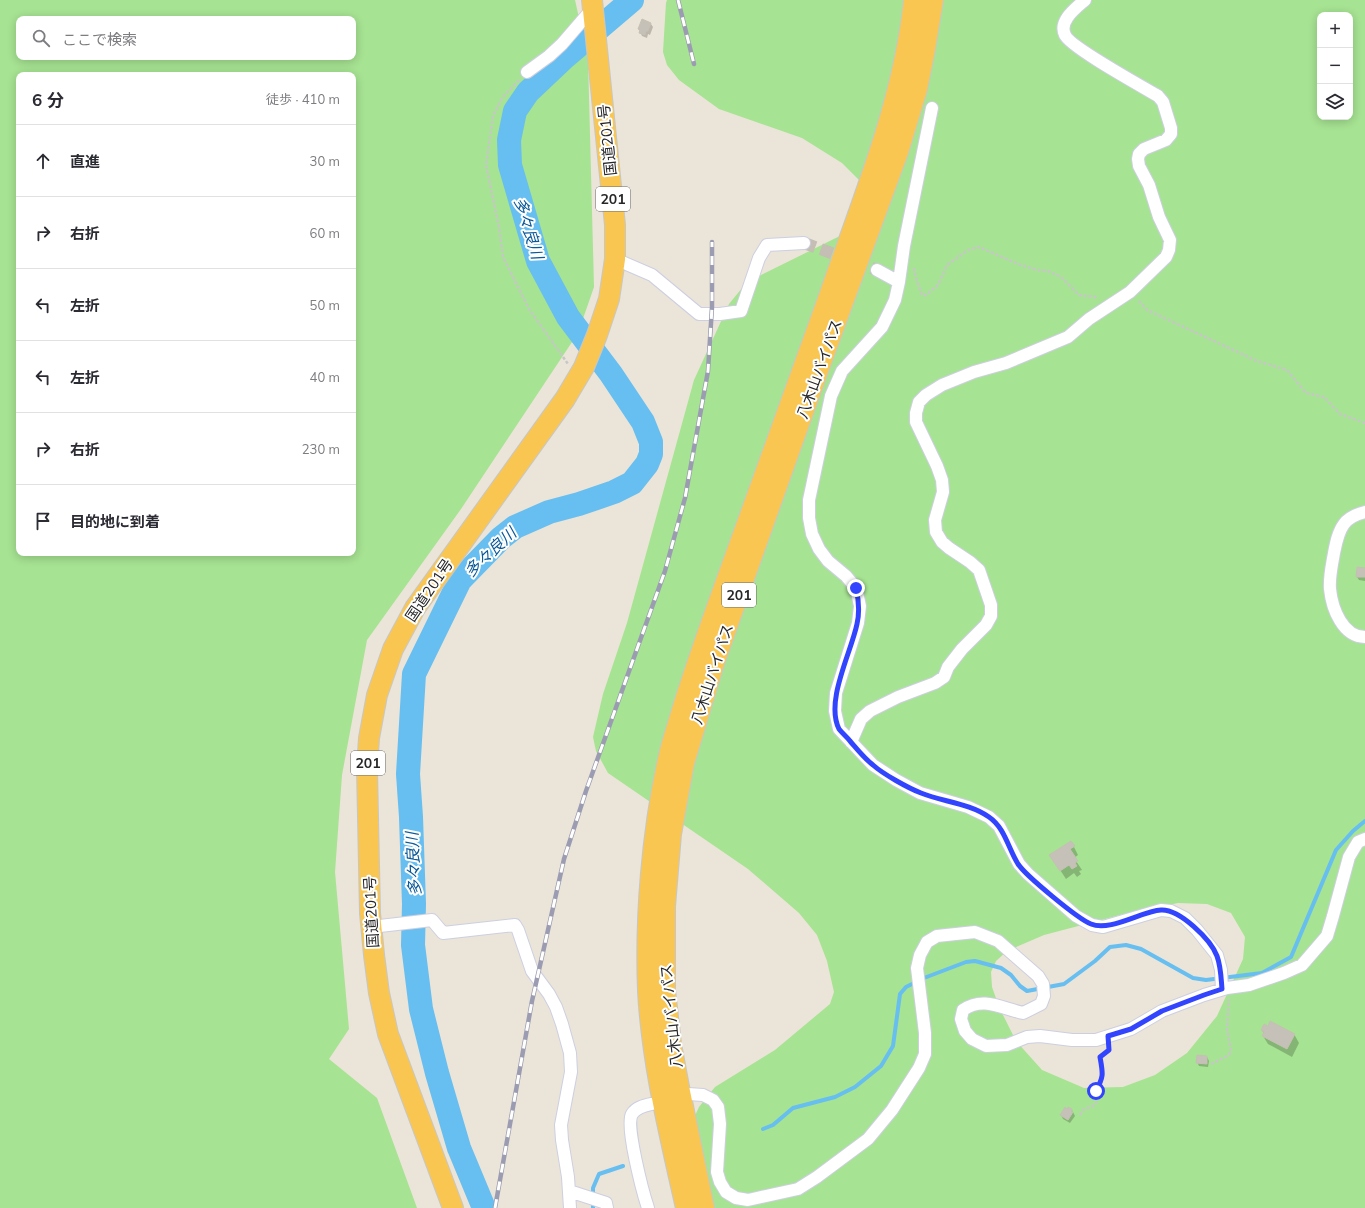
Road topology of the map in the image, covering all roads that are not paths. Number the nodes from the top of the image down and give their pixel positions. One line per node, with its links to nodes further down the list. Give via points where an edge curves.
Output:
1 (914, 0): 24 (highway, 八木山バイパス / 201, via 901,76 882,145 698,658 668,759 655,834 648,909 648,991 661,1091)
2 (933, 0): 25 (highway, 八木山バイパス / 201, via 918,90 898,152 714,663 684,763 671,834 666,899 665,990 679,1087)
3 (1085, 0): 13 (street, via 1066,19 1065,35 1071,42 1158,96 1163,102 1171,134 1166,140 1144,149 1138,159 1170,240 1169,250 1166,257 1130,292 1089,319 1068,337 1006,363 942,385 919,402 916,422 942,480 943,492 935,520 936,532 942,542 979,570 991,605 991,616 948,667 944,677 870,711 861,719)
4 (592, 4): 5 (street, via 562,44); 8 (highway, 国道201号 / 201, via 615,225)
5 (528, 72)
6 (932, 108): 10 (street)
7 (804, 243): 8 (street, via 767,245 759,258 741,311 720,314 699,314 652,275)
8 (615, 259): 15 (highway, 国道201号 / 201, via 609,299 581,373 415,608 393,649 377,695 368,769)
9 (877, 270): 10 (street)
10 (899, 282): 13 (street, via 895,300 882,327 842,371 831,396 809,500 811,526 819,549 856,588 860,606 858,623 836,693 835,711 840,729)
11 (1365, 512): 12 (street, via 1355,515 1344,524 1337,538 1330,573 1330,590 1335,610 1344,626 1354,636)
12 (1365, 637)
13 (851, 742): 16 (street, via 873,765 920,793 968,806 988,817 999,826 1019,864 1028,874 1076,916 1092,925 1103,927 1160,910 1171,911 1185,918 1217,955)
14 (1365, 839): 16 (street, via 1358,842 1349,857 1327,936 1302,965 1249,985)
15 (379, 926): 19 (street, via 432,920 443,933 514,926 518,930 532,971 556,1007 570,1053 571,1072 562,1125); 20 (highway, 国道201号 / 201, via 379,993 388,1034)
16 (1225, 988): 17 (street, via 1162,1011 1131,1029 1096,1040 1040,1036 986,1046 972,1039 965,1031 961,1019 963,1010 982,1002 1023,1014 1041,1004 1044,996 1043,984 1038,976 998,941 975,932 937,936 928,942 920,955 917,968 925,1032 925,1054 892,1110 868,1139 798,1189 748,1200 736,1198 726,1192 720,1182 717,1172 720,1124 718,1107 713,1100 703,1094)
17 (688, 1094)
18 (656, 1103): 23 (street, via 639,1107 631,1115 630,1126)
19 (569, 1191): 21 (street); 22 (street, via 606,1203)
20 (453, 1208)
21 (570, 1208)
22 (607, 1208)
23 (648, 1208)
24 (686, 1208)
25 (704, 1208)

